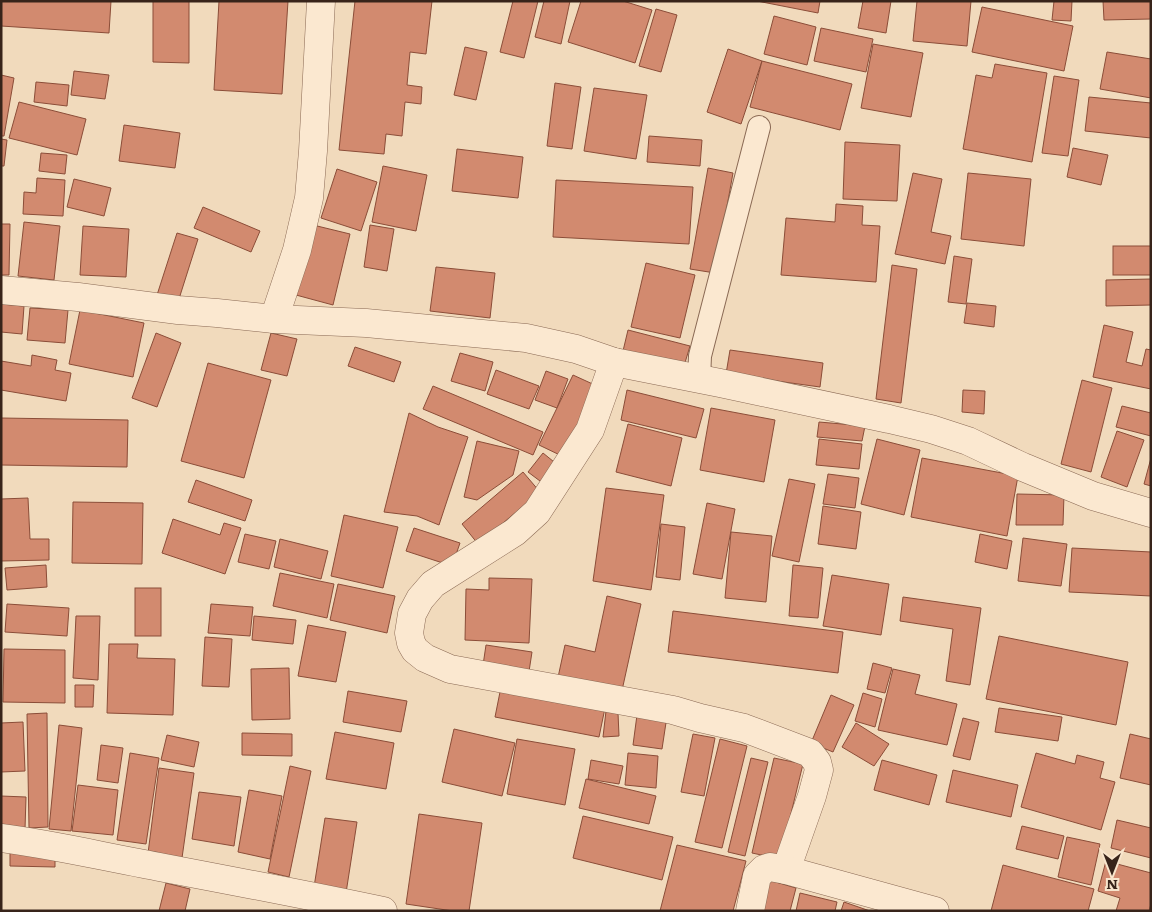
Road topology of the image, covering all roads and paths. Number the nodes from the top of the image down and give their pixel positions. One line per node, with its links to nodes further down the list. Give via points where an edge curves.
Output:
1 (321, 1): 4 (street, via 309,198 297,250)
2 (759, 128): 6 (lane, via 700,356)
3 (1, 290): 4 (street)
4 (274, 319): 5 (street, via 366,323 526,338 576,349)
5 (614, 362): 6 (street); 9 (street, via 590,430 537,512 515,532 433,584 420,598 412,614 411,643 425,658 450,669 673,710 744,728 810,754 817,762 818,770)
6 (699, 379): 7 (street, via 930,429 1093,496)
7 (1151, 513)
8 (1, 838): 10 (street, via 37,842)
9 (786, 870): 11 (street, via 764,869 757,876); 12 (street)
10 (383, 911)
11 (750, 911)
12 (935, 911)

